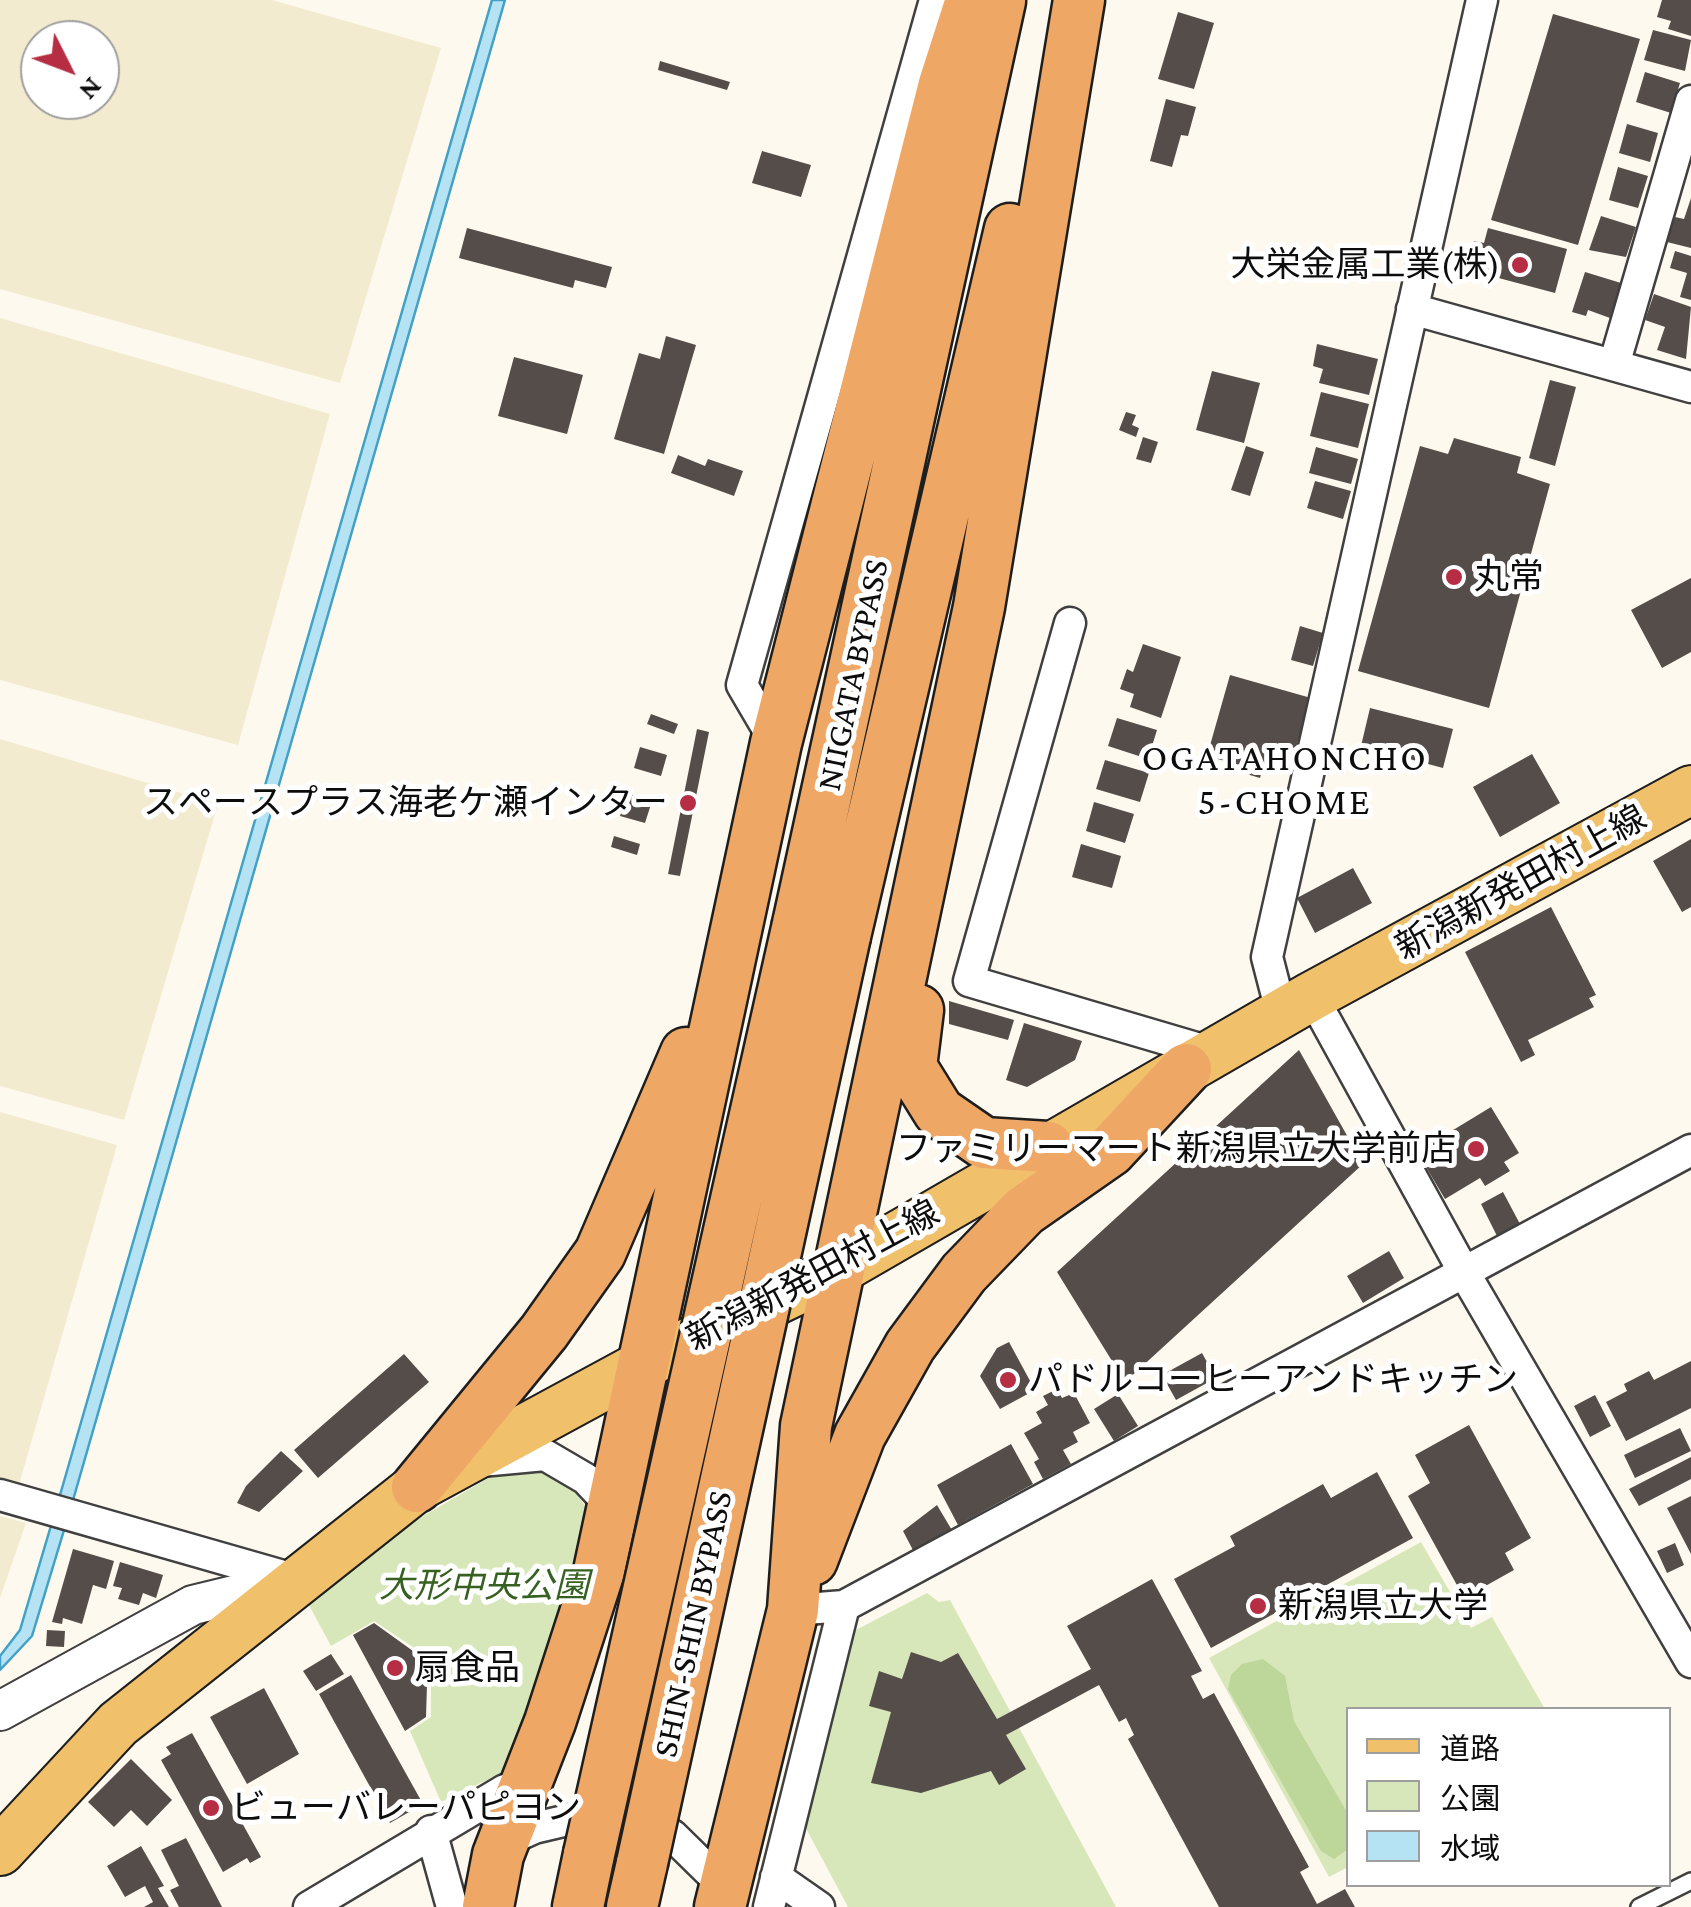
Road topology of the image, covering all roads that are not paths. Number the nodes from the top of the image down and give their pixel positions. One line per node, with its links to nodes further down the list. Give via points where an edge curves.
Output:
1 (934, 0): 13 (street, via 742,685)
2 (971, 0): 13 (highway)
3 (1000, 0): 15 (highway, NIIGATA BYPASS)
4 (1064, 0): 15 (highway, NIIGATA BYPASS)
5 (1079, 0): 12 (highway)
6 (1482, 0): 8 (street)
7 (1691, 101): 9 (street)
8 (1412, 309): 9 (street); 17 (street, via 1267,957)
9 (1614, 365): 10 (street)
10 (1691, 387)
11 (1070, 623): 18 (street, via 969,981)
12 (964, 684): 19 (highway, via 911,1067 939,1112 984,1142); 21 (highway)
13 (776, 743): 16 (highway)
14 (1691, 790): 17 (main road, 新潟新発田村上線)
15 (822, 930): 23 (highway, NIIGATA BYPASS, bridge); 24 (highway, NIIGATA BYPASS, bridge)
16 (731, 939): 25 (highway); 27 (highway, via 600,1253)
17 (1297, 1006): 18 (main road, 新潟新発田村上線); 22 (street)
18 (1200, 1061): 19 (main road, 新潟新発田村上線); 32 (highway, via 1110,1151 1024,1210 964,1273 910,1346 860,1435)
19 (1048, 1147): 21 (main road, 新潟新発田村上線)
20 (1691, 1150): 22 (street)
21 (835, 1272): 25 (main road, 新潟新発田村上線); 32 (highway, via 806,1426)
22 (1464, 1274): 31 (street); 33 (street)
23 (754, 1342): 40 (highway, SHIN-SHIN BYPASS, bridge)
24 (701, 1349): 45 (highway, SHIN-SHIN BYPASS, bridge)
25 (646, 1363): 26 (main road, 新潟新発田村上線); 29 (highway)
26 (464, 1462): 27 (main road, 新潟新発田村上線); 29 (street, via 545,1456 586,1478)
27 (417, 1487): 30 (main road, 新潟新発田村上線)
28 (0, 1494): 30 (street)
29 (613, 1508): 35 (highway, via 575,1646)
30 (296, 1580): 34 (street, via 194,1605); 37 (main road, 新潟新発田村上線, via 118,1724)
31 (844, 1606): 32 (street); 38 (street)
32 (793, 1610): 41 (highway)
33 (1691, 1662)
34 (0, 1712)
35 (511, 1822): 36 (street, via 505,1790); 41 (street, via 534,1828 568,1820 672,1834); 44 (highway)
36 (432, 1830): 42 (street); 43 (street)
37 (0, 1851)
38 (776, 1877): 41 (street); 46 (street)
39 (1691, 1881): 47 (lane)
40 (637, 1885)
41 (738, 1900)
42 (309, 1907)
43 (452, 1907)
44 (488, 1907)
45 (578, 1907)
46 (818, 1907)
47 (1639, 1907)

